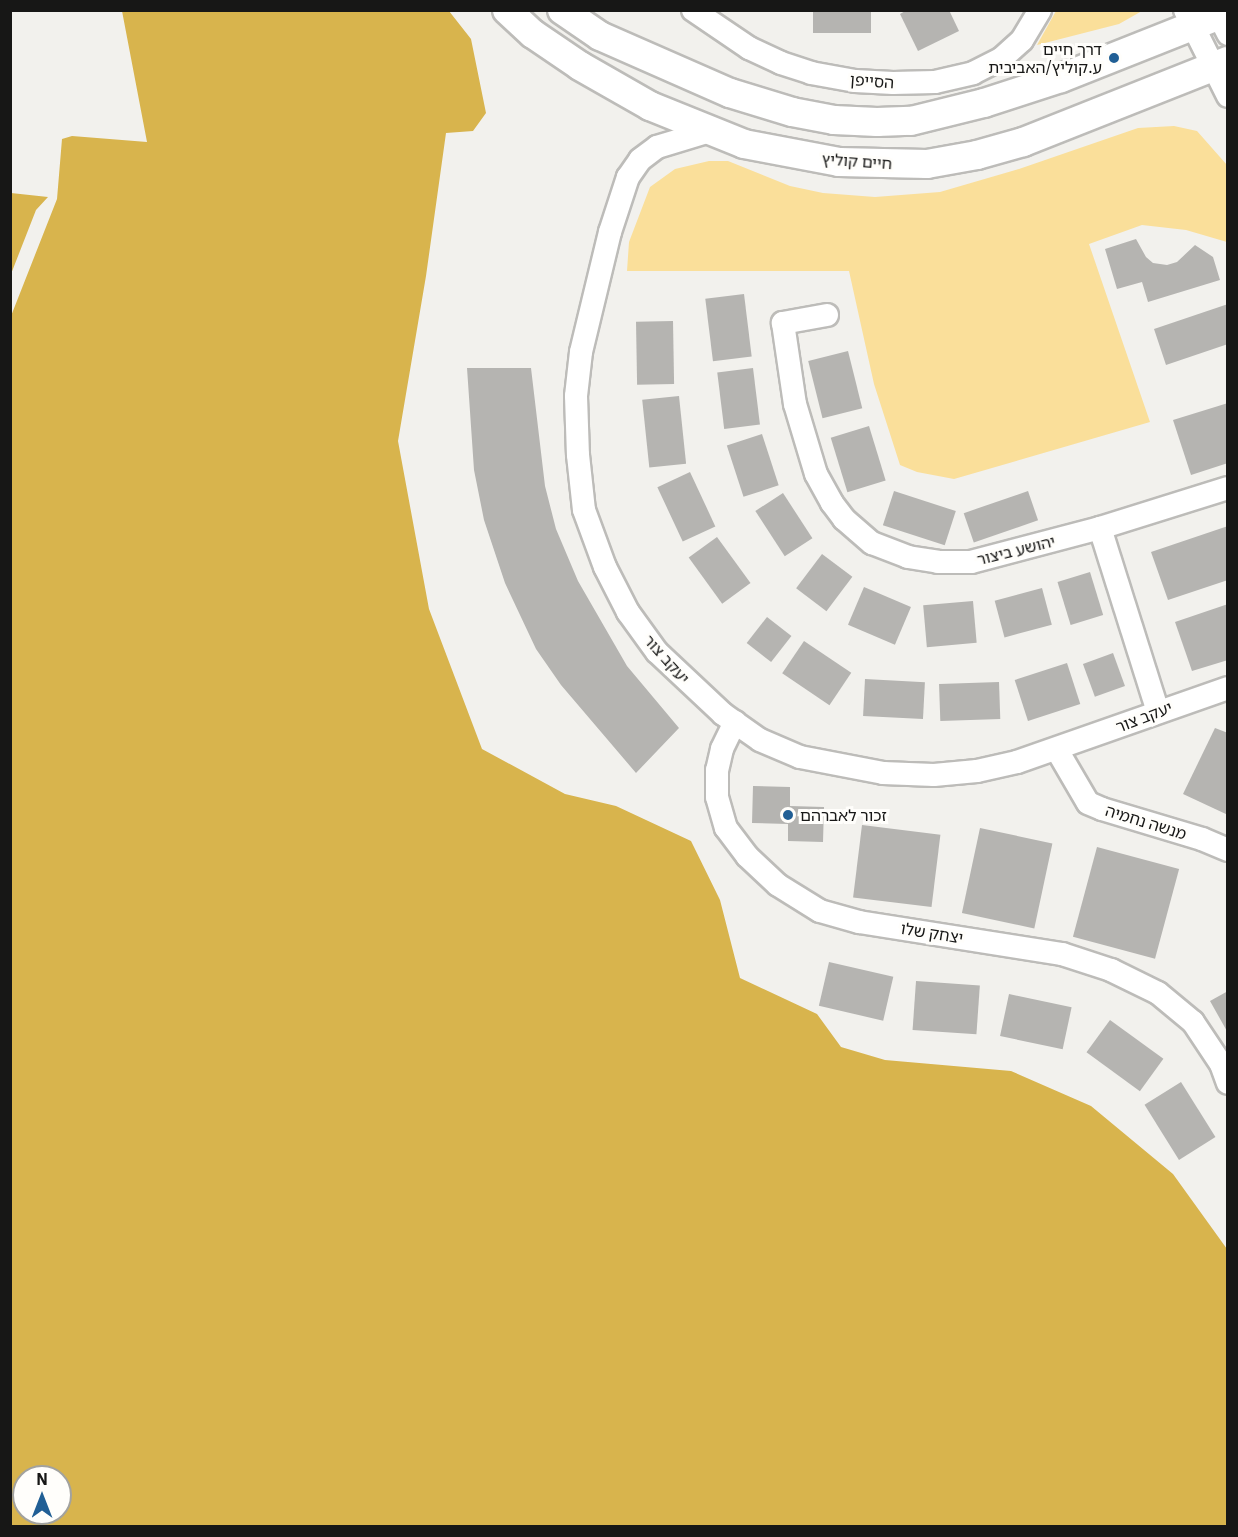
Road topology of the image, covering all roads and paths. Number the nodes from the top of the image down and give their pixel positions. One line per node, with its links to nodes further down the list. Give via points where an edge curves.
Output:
1 (507, 10): 9 (main road, חיים קוליץ, via 533,34 580,66 650,106)
2 (562, 10): 5 (main road, via 600,36 730,93 792,112 834,120 877,122 911,121 1061,78)
3 (693, 10): 4 (street, הסייפן, via 749,48 781,63 855,81 893,83 935,82 973,73 1001,59 1022,40)
4 (1040, 10)
5 (1189, 18): 6 (main road); 7 (street)
6 (1222, 18)
7 (1220, 64): 8 (street); 9 (main road, חיים קוליץ, via 1023,142 927,164 829,160 744,144)
8 (1227, 96)
9 (710, 131): 15 (street, יעקב צור, via 657,147 640,160 628,177 610,232 581,352 576,396 578,454 584,510 605,567 628,612 657,652)
10 (827, 315): 12 (street, יהושע ביצור, via 783,323 795,404 816,474 832,503 872,543 908,557 971,562)
11 (1227, 488): 12 (street, יהושע ביצור)
12 (1100, 528): 14 (street)
13 (1227, 688): 14 (street, יעקב צור)
14 (1158, 712): 16 (street, יעקב צור)
15 (735, 722): 16 (street, יעקב צור, via 760,740 800,757 884,773 934,775 977,771); 18 (street, יצחק שלו, via 722,749 717,797 726,828 747,856 778,885 820,912 859,922 1062,954 1111,970 1158,993 1193,1022 1221,1064)
16 (1057, 750): 17 (street, מנשה נחמיה, via 1088,803)
17 (1227, 850)
18 (1227, 1083)

